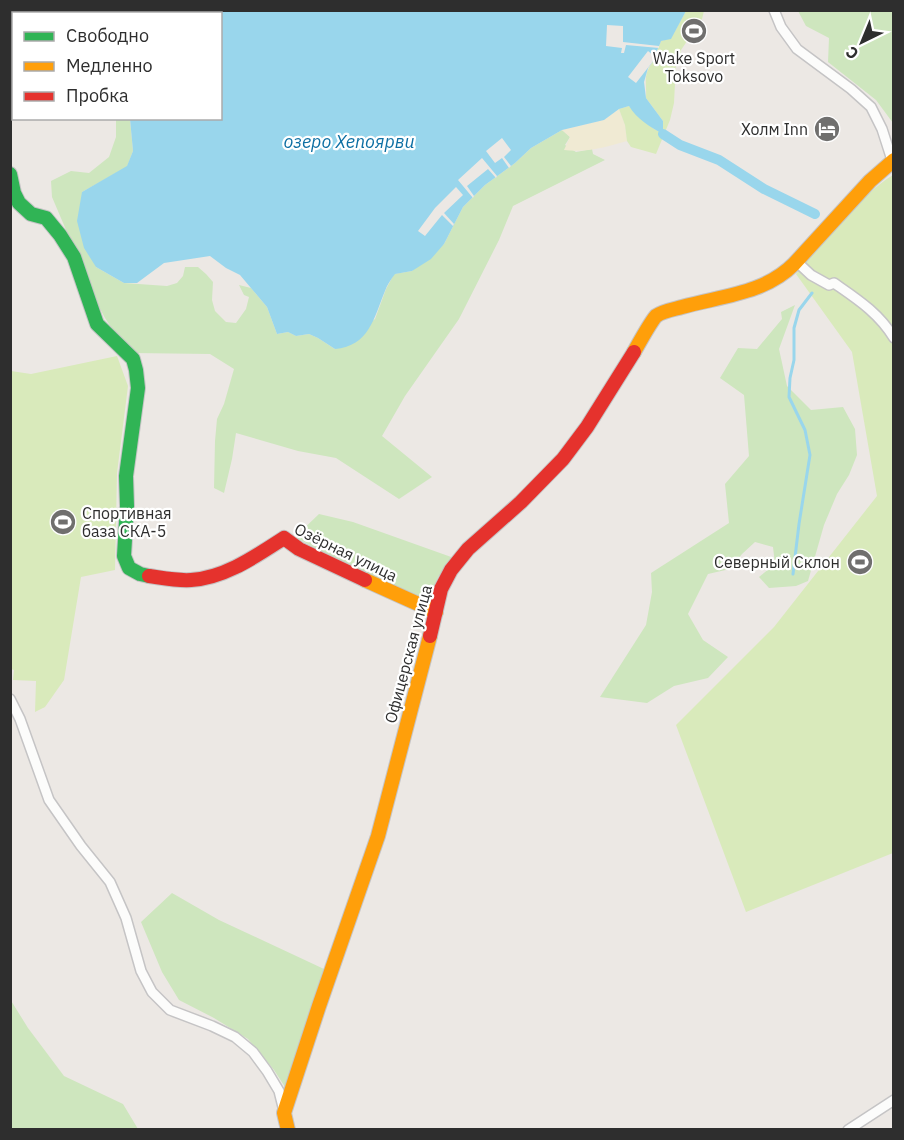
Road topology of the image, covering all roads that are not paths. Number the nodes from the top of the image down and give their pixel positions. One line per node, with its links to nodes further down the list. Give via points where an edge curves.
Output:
1 (774, 10): 2 (street, via 797,49 871,107)
2 (893, 160): 4 (street, Офицерская улица)
3 (10, 174): 6 (street, Озёрная улица, via 19,203 31,214 46,218 74,257 98,324 133,359 138,388 126,476 124,556 129,568 163,578 211,577 284,538 309,554)
4 (799, 258): 5 (street, via 811,275 829,285 834,283 866,304); 6 (street, Офицерская улица, via 779,277 753,289 657,315 587,428 563,459 451,570 441,589)
5 (894, 338)
6 (436, 612): 9 (street, Офицерская улица, via 378,836)
7 (10, 699): 9 (street, via 49,800 110,882 152,992 170,1010 235,1037 253,1052 279,1091)
8 (894, 1100): 11 (street)
9 (284, 1113): 10 (street)
10 (288, 1130)
11 (848, 1130)

